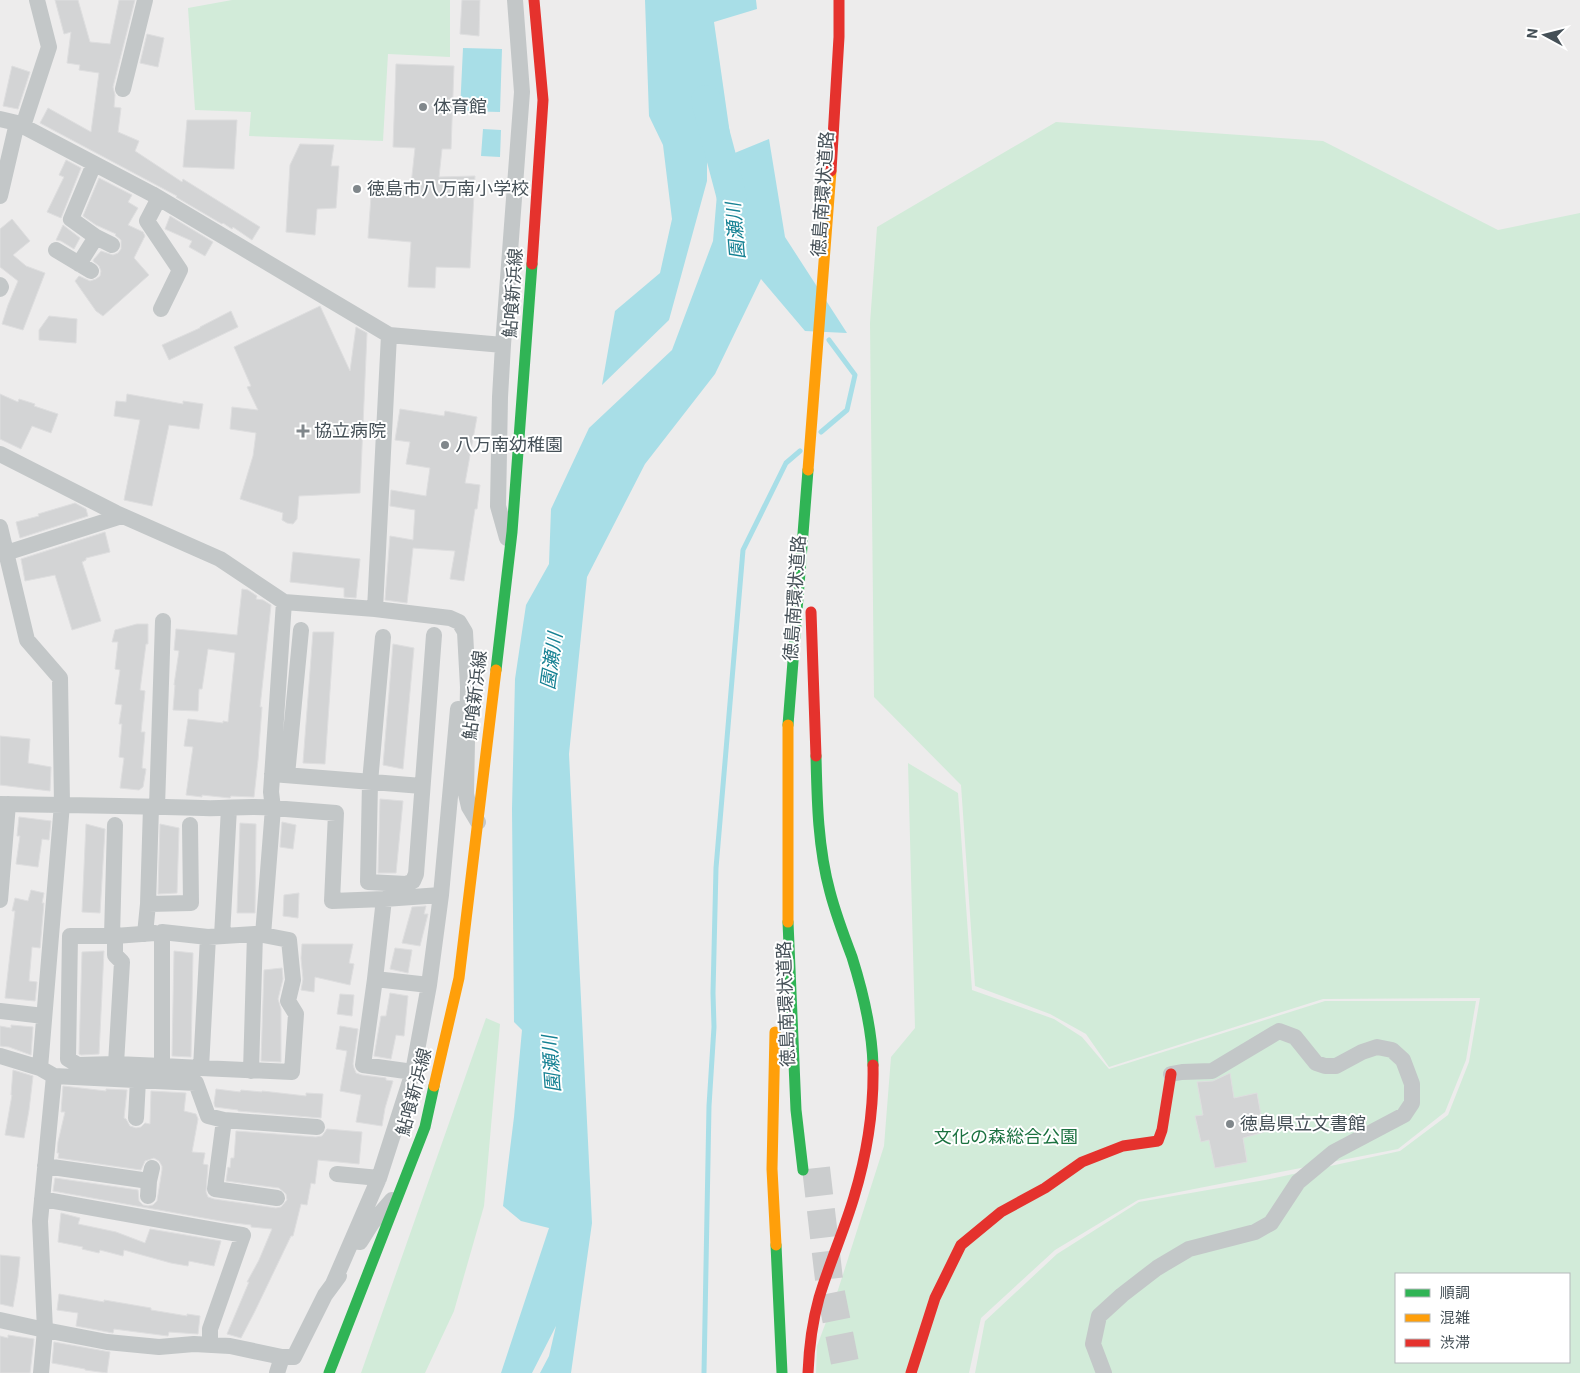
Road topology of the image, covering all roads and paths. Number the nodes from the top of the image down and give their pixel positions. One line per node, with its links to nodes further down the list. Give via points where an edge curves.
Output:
1 (37, 0): 8 (street, via 49,47)
2 (145, 0): 6 (street)
3 (515, 0): 19 (street, via 522,92)
4 (534, 0): 23 (main road, 鮎喰新浜線, via 542,110)
5 (839, 0): 32 (main road, 徳島南環状道路, via 826,248)
6 (123, 89)
7 (0, 119): 8 (street)
8 (20, 125): 10 (street); 12 (street)
9 (845, 129): 11 (main road, 徳島南環状道路)
10 (94, 164): 13 (street); 14 (street, via 71,219)
11 (841, 188)
12 (0, 196)
13 (159, 198): 17 (street, via 147,221 180,270); 18 (street)
14 (96, 237): 15 (street); 16 (street, via 85,267)
15 (112, 245)
16 (56, 250)
17 (161, 309)
18 (389, 335): 19 (street); 26 (street)
19 (504, 345): 23 (street, via 498,506)
20 (0, 454): 21 (street)
21 (122, 516): 24 (street); 25 (street, via 220,559)
22 (0, 527): 24 (street)
23 (510, 550): 42 (main road, 鮎喰新浜線)
24 (6, 553): 38 (street, via 26,640 60,678)
25 (284, 602): 26 (street); 34 (street)
26 (375, 609): 29 (street, via 450,618 459,622)
27 (163, 621): 39 (street)
28 (301, 630): 34 (street)
29 (465, 632): 42 (street, via 468,686 466,794); 45 (street)
30 (434, 635): 36 (street)
31 (383, 637): 35 (street)
32 (788, 716): 54 (main road); 75 (main road, 徳島南環状道路, via 789,964)
33 (804, 742): 91 (main road, 徳島南環状道路, via 812,607 817,792 825,868 831,898 869,1018 873,1078 868,1131 858,1182 815,1313)
34 (280, 775): 35 (street); 41 (street, via 271,792)
35 (370, 782): 36 (street); 36 (street, via 368,882 406,884 416,874)
36 (422, 786)
37 (4, 804): 38 (street); 47 (street)
38 (62, 804): 39 (street); 59 (street)
39 (154, 807): 40 (street); 48 (street)
40 (229, 808): 41 (street); 53 (street)
41 (272, 808): 46 (street, via 336,813 332,901); 51 (street)
42 (478, 822): 79 (main road, 鮎喰新浜線, via 459,978 425,1127)
43 (115, 825): 52 (street)
44 (190, 825): 48 (street, via 191,903)
45 (441, 895): 46 (street); 57 (street)
46 (384, 899): 56 (street)
47 (0, 900)
48 (148, 904): 50 (street)
49 (162, 932): 50 (street); 53 (street); 64 (street)
50 (145, 934): 52 (street)
51 (259, 935): 53 (street); 66 (street); 66 (street, via 289,940 293,980 288,1001 296,1014 292,1072)
52 (114, 936): 63 (street, via 115,956 122,962); 63 (street, via 70,936 68,1059 78,1065)
53 (215, 937): 65 (street)
54 (777, 937)
55 (801, 964): 62 (main road, 徳島南環状道路)
56 (375, 979): 57 (street); 68 (street, via 363,1065)
57 (429, 985): 68 (street)
58 (0, 1011): 59 (street)
59 (44, 1016): 67 (street)
60 (776, 1021): 90 (main road, via 772,1169)
61 (0, 1056): 67 (street)
62 (805, 1058)
63 (116, 1064): 64 (street)
64 (162, 1066): 65 (street)
65 (201, 1068): 66 (street)
66 (250, 1071)
67 (47, 1072): 70 (street); 74 (street)
68 (413, 1072): 77 (street)
69 (1171, 1074): 92 (main road, via 1158,1141 1123,1146 1082,1162 1045,1188 1000,1212 961,1245 935,1298); 93 (street, via 1212,1071 1279,1031 1295,1037 1316,1063 1325,1066 1336,1066 1377,1047 1392,1050 1403,1060 1407,1070 1412,1084 1412,1103 1404,1115 1334,1152 1298,1182 1271,1223 1255,1232 1189,1250 1157,1268 1122,1295 1100,1316 1093,1344)
70 (138, 1080): 71 (street); 72 (street, via 196,1083 208,1116)
71 (136, 1118)
72 (224, 1120): 73 (street); 80 (street, via 214,1189)
73 (317, 1127)
74 (46, 1166): 78 (street); 81 (street)
75 (802, 1170)
76 (338, 1174): 77 (street)
77 (379, 1178): 82 (street)
78 (150, 1182)
79 (401, 1189): 82 (street, via 372,1223); 89 (main road, 鮎喰新浜線)
80 (277, 1198)
81 (42, 1199): 84 (street, via 40,1221); 85 (street, via 243,1235 210,1329)
82 (333, 1284): 86 (street, via 294,1357)
83 (0, 1320): 84 (street)
84 (45, 1330): 85 (street, via 107,1342 159,1347); 87 (street)
85 (210, 1345): 86 (street)
86 (282, 1357): 88 (street)
87 (42, 1373)
88 (277, 1373)
89 (329, 1373)
90 (782, 1373)
91 (808, 1373)
92 (911, 1373)
93 (1104, 1373)

